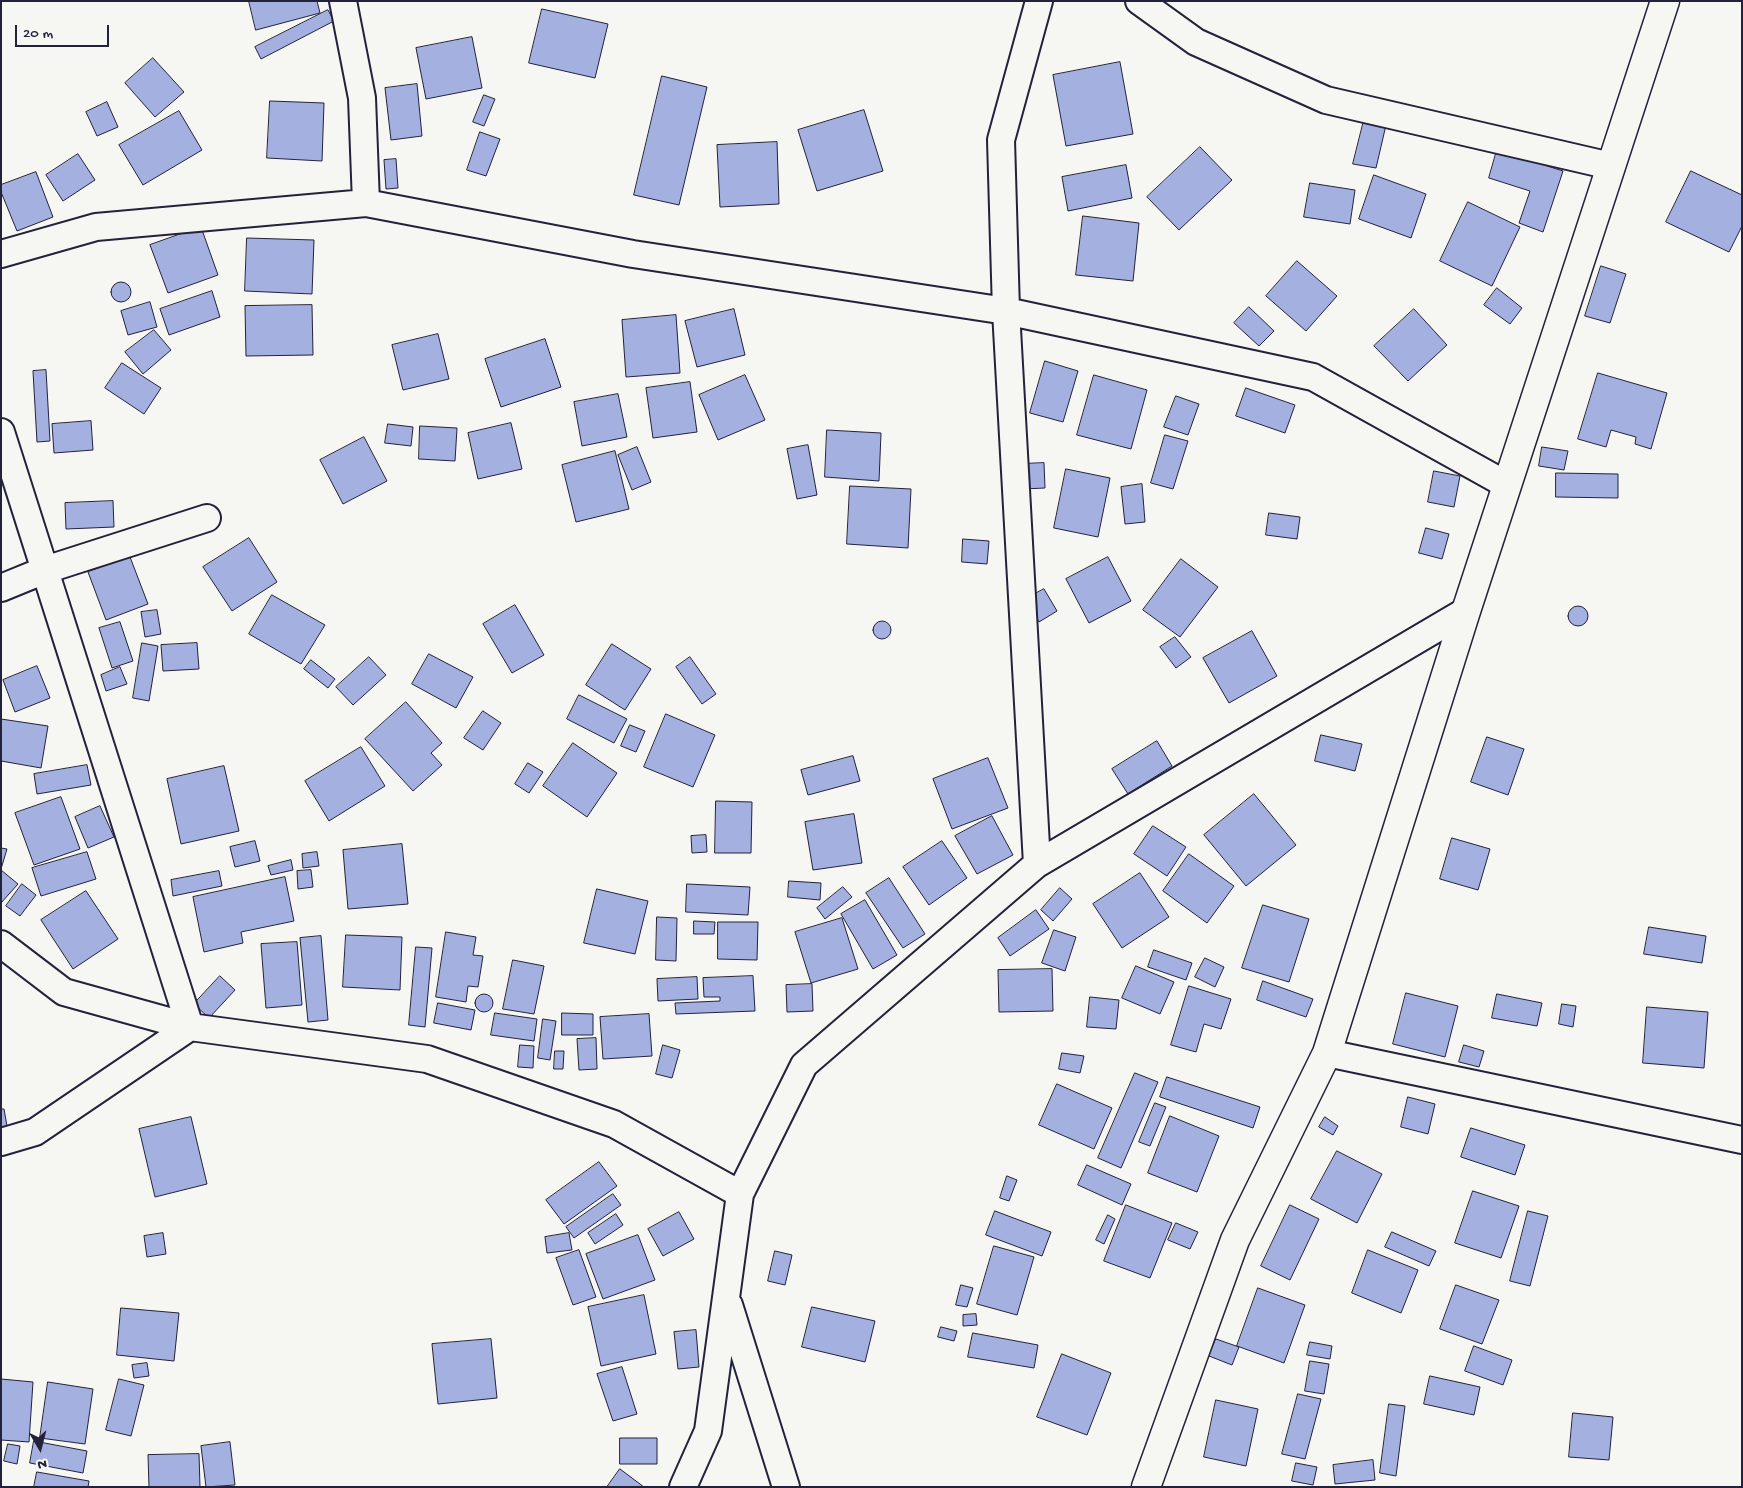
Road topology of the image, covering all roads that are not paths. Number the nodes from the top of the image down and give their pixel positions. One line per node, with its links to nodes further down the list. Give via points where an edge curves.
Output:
1 (343, 1): 6 (street, via 362,98)
2 (1039, 1): 8 (street, via 1001,140)
3 (1139, 1): 5 (street, via 1196,42 1326,100)
4 (1664, 1): 5 (street)
5 (1611, 166): 10 (street)
6 (366, 203): 7 (street, via 96,226); 8 (street, via 633,254)
7 (1, 254)
8 (1006, 311): 10 (street, via 1313,377); 15 (street)
9 (1, 432): 12 (street)
10 (1507, 485): 14 (street)
11 (207, 518): 12 (street)
12 (45, 570): 13 (street); 17 (street)
13 (1, 588)
14 (1466, 611): 15 (street); 18 (street)
15 (1037, 864): 21 (street, via 804,1065)
16 (1, 944): 17 (street, via 64,992)
17 (190, 1027): 20 (street, via 35,1132); 21 (street, via 427,1059 614,1124)
18 (1327, 1053): 19 (street); 25 (street, via 1235,1240)
19 (1742, 1140)
20 (1, 1142)
21 (740, 1194): 22 (street)
22 (726, 1297): 23 (street, via 708,1431); 24 (street)
23 (683, 1487)
24 (786, 1487)
25 (1146, 1487)

